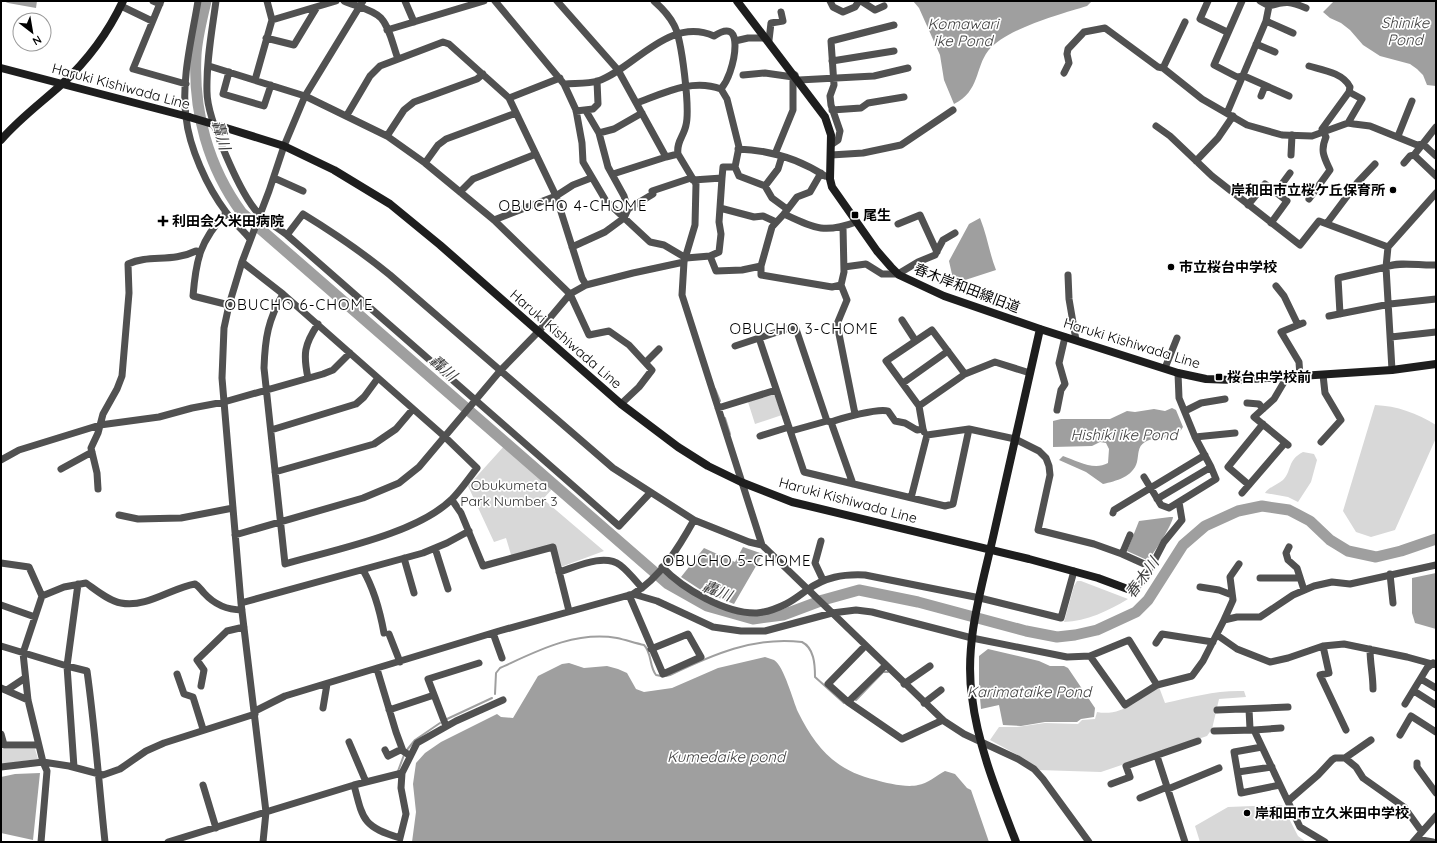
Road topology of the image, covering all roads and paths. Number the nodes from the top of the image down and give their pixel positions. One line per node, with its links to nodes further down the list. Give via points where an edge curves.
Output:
1 (153, 1): 19 (street)
2 (198, 1): 62 (street)
3 (216, 1): 45 (street)
4 (267, 1): 27 (street)
5 (336, 1): 23 (street)
6 (344, 1): 24 (street)
7 (363, 1): 24 (street)
8 (405, 1): 30 (street)
9 (484, 1): 30 (street)
10 (495, 1): 59 (street)
11 (557, 1): 50 (street)
12 (654, 1): 35 (street, via 668,16)
13 (737, 1): 38 (main road, 春木岸和田線旧道)
14 (830, 1): 15 (street, via 833,7 843,12 850,11)
15 (860, 1): 21 (street, via 875,10)
16 (1208, 1): 34 (street, via 1200,19)
17 (1242, 1): 34 (street)
18 (1260, 1): 22 (street)
19 (161, 3): 28 (street)
20 (122, 4): 28 (street); 61 (main road, via 97,47)
21 (884, 6)
22 (1269, 6): 25 (street, via 1292,2); 29 (street)
23 (317, 7): 27 (street); 37 (street, via 294,45)
24 (358, 7): 33 (street, via 380,18); 68 (street)
25 (1306, 8)
26 (781, 12): 38 (street, via 782,21 771,23)
27 (272, 20): 37 (street)
28 (152, 21): 62 (street, via 133,69)
29 (1266, 21): 36 (street); 40 (street)
30 (414, 22): 33 (street)
31 (1185, 22): 49 (street)
32 (894, 25): 44 (street, via 831,41)
33 (387, 30): 43 (street)
34 (1227, 32): 55 (street, via 1214,65 1237,77)
35 (678, 34): 39 (street, via 701,32 714,36 727,30 732,33); 50 (street, via 645,50); 64 (street)
36 (1293, 34)
37 (266, 38): 58 (street)
38 (768, 39): 39 (street, via 748,38); 56 (main road, 春木岸和田線旧道)
39 (735, 41): 66 (street, via 730,71)
40 (1256, 44): 42 (street); 55 (street)
41 (894, 51): 44 (street)
42 (1275, 52)
43 (398, 58): 53 (street, via 443,42 449,44); 82 (street, via 380,66 370,76)
44 (832, 61): 57 (street)
45 (209, 66): 51 (street); 131 (street, via 207,93 216,134)
46 (1309, 66): 67 (street, via 1342,77 1348,82)
47 (1, 68): 61 (main road, Haruki Kishiwada Line)
48 (908, 68): 57 (street, via 874,76)
49 (1163, 68): 52 (street, via 1158,67 1105,28 1084,32 1068,49 1069,64); 81 (street, via 1202,99)
50 (618, 70): 60 (street); 74 (street)
51 (229, 72): 58 (street); 63 (street, via 223,94 264,106)
52 (1064, 73)
53 (483, 74): 72 (street); 90 (street, via 477,79 414,102 404,110)
54 (743, 75): 56 (street, via 765,73)
55 (1244, 76): 65 (street); 81 (street)
56 (796, 78): 57 (street); 93 (main road, 春木岸和田線旧道, via 825,117); 100 (street, via 793,110)
57 (832, 79): 75 (street)
58 (255, 80): 63 (street)
59 (562, 81): 60 (street); 72 (street); 77 (street)
60 (597, 81): 78 (street, via 598,104)
61 (63, 84): 83 (main road, Haruki Kishiwada Line); 92 (main road, via 12,127)
62 (186, 84): 83 (street)
63 (271, 85): 68 (street)
64 (686, 86): 66 (street, via 701,85); 74 (street); 98 (street, via 686,125 677,145)
65 (1265, 86): 69 (street); 70 (street)
66 (721, 89): 96 (street, via 727,99)
67 (1348, 92): 84 (street, via 1362,99); 88 (street, via 1322,129)
68 (306, 96): 82 (street); 95 (street)
69 (1261, 96)
70 (1289, 96)
71 (904, 97): 75 (street, via 868,104 861,108)
72 (509, 98): 79 (street)
73 (1412, 101): 91 (street)
74 (637, 103): 80 (street)
75 (832, 110): 93 (street, via 840,135)
76 (953, 110): 99 (street, via 901,145 862,153)
77 (576, 111): 78 (street); 115 (street, via 583,162)
78 (586, 111): 87 (street)
79 (516, 113): 97 (street); 106 (street, via 446,140 438,145)
80 (642, 113): 87 (street); 104 (street)
81 (1230, 114): 89 (street, via 1246,125 1282,135); 105 (street, via 1218,138)
82 (347, 115): 90 (street)
83 (187, 117): 95 (main road, Haruki Kishiwada Line, bridge); 130 (street, via 198,159)
84 (1348, 123): 88 (street); 91 (street, via 1370,126)
85 (1156, 126): 105 (street)
86 (1436, 127): 94 (street)
87 (599, 133): 111 (street)
88 (1324, 133): 89 (street, via 1312,136); 125 (street, via 1326,137 1322,147 1323,156 1330,170)
89 (1292, 135): 102 (street)
90 (387, 136): 106 (street)
91 (1398, 136): 94 (street, via 1417,145)
92 (1, 140)
93 (832, 144): 99 (main road, 春木岸和田線旧道)
94 (1423, 144): 101 (street); 103 (street)
95 (284, 146): 114 (street); 169 (main road, Haruki Kishiwada Line, via 334,170 390,204)
96 (738, 149): 100 (street); 109 (street)
97 (536, 154): 121 (street, via 474,179); 124 (street)
98 (678, 154): 104 (street); 117 (street)
99 (831, 154): 118 (main road, 春木岸和田線旧道)
100 (778, 155): 112 (street, via 799,161); 119 (street, via 778,169)
101 (1414, 155): 107 (street); 113 (street)
102 (1291, 156)
103 (1436, 156)
104 (666, 157): 111 (street)
105 (1196, 161): 126 (street)
106 (425, 162): 121 (street)
107 (1404, 163)
108 (1375, 164): 137 (street)
109 (735, 167): 116 (street, via 723,167); 119 (street, via 740,176)
110 (1290, 173): 122 (street)
111 (612, 174): 128 (street)
112 (821, 174): 118 (street); 129 (street, via 810,192 797,197)
113 (1436, 176)
114 (274, 178): 120 (street); 131 (street)
115 (591, 178): 124 (street, via 573,185); 132 (street, via 606,201)
116 (722, 178): 117 (street); 127 (street)
117 (692, 179): 128 (street, via 652,191 653,194); 148 (street, via 696,184 695,225)
118 (830, 179): 135 (main road, 春木岸和田線旧道, via 832,187)
119 (765, 186): 129 (street, via 772,198)
120 (304, 191)
121 (460, 192): 133 (street)
122 (1276, 192): 126 (street, via 1265,184); 136 (street, via 1288,201)
123 (1436, 193): 144 (street)
124 (556, 196): 133 (street); 143 (street)
125 (1309, 199)
126 (1248, 205): 136 (street)
127 (720, 208): 134 (street, via 754,217 763,216); 147 (street, via 719,222 722,234 718,252)
128 (628, 209): 132 (street)
129 (786, 211): 134 (street); 139 (street, via 816,228)
130 (226, 213): 142 (street); 145 (street)
131 (258, 216): 141 (street); 142 (street)
132 (624, 218): 143 (street, via 605,232); 148 (street, via 650,242 664,245)
133 (494, 220): 160 (street)
134 (776, 222): 151 (street, via 769,232)
135 (856, 222): 139 (street); 154 (main road, 春木岸和田線旧道)
136 (1271, 223): 137 (street, via 1300,245 1319,221)
137 (1327, 223): 144 (street)
138 (898, 224): 146 (street, via 920,215)
139 (843, 227): 152 (street)
140 (955, 233): 146 (street, via 943,240)
141 (287, 235): 185 (street, via 303,214 334,233 362,251); 199 (street)
142 (250, 239): 149 (street)
143 (572, 247): 156 (street)
144 (1388, 247): 153 (street)
145 (200, 252): 163 (street, via 193,296); 210 (street, via 176,258 139,259 128,264 129,293 122,376)
146 (936, 252): 154 (street)
147 (710, 256): 148 (street); 151 (street, via 716,271)
148 (685, 260): 156 (street); 203 (street, via 682,295)
149 (242, 262): 159 (street); 163 (street)
150 (1436, 265): 153 (street, via 1393,264)
151 (761, 266): 157 (street, via 761,275 832,287)
152 (844, 267): 154 (street, via 866,264 882,274); 157 (street)
153 (1386, 267): 162 (street); 164 (street, via 1338,278)
154 (898, 274): 168 (main road, 春木岸和田線旧道, via 944,296)
155 (1068, 275): 176 (street)
156 (586, 285): 160 (street)
157 (841, 285): 208 (street, via 847,300 837,324)
158 (1276, 286): 190 (street, via 1300,324 1281,332 1299,362)
159 (283, 294): 167 (street); 195 (street, via 268,325 264,368)
160 (570, 294): 169 (street); 181 (street, via 589,335 609,331 629,345)
161 (1436, 299): 162 (street)
162 (1390, 304): 164 (street); 172 (street)
163 (229, 305): 198 (street, via 222,352)
164 (1340, 314): 165 (street)
165 (1329, 316)
166 (902, 320): 175 (street)
167 (318, 324): 180 (street); 192 (street, via 304,351)
168 (1040, 329): 171 (main road, Haruki Kishiwada Line); 186 (main road)
169 (538, 332): 185 (street); 201 (main road, Haruki Kishiwada Line)
170 (1436, 332): 172 (street)
171 (1065, 337): 176 (main road, Haruki Kishiwada Line); 206 (street, via 1059,363 1065,384 1061,390)
172 (1391, 337): 184 (street)
173 (759, 338): 177 (street); 196 (street); 209 (street, via 796,326)
174 (1177, 338): 183 (street)
175 (915, 340): 179 (street, via 932,330); 194 (street, via 886,361)
176 (1076, 340): 183 (main road, Haruki Kishiwada Line)
177 (735, 346)
178 (659, 349): 181 (street)
179 (948, 351): 188 (street); 194 (street)
180 (350, 353): 192 (street, via 333,370); 193 (street)
181 (646, 362): 201 (street, via 652,370)
182 (1436, 364): 184 (main road, Haruki Kishiwada Line)
183 (1165, 368): 187 (main road, Haruki Kishiwada Line)
184 (1392, 370): 189 (main road, Haruki Kishiwada Line)
185 (500, 371): 199 (street); 236 (street, via 607,463)
186 (1030, 373): 188 (street, via 995,362); 220 (main road)
187 (1178, 373): 191 (main road, Haruki Kishiwada Line, via 1219,380); 207 (street, via 1179,398)
188 (965, 374): 202 (street)
189 (1323, 375): 190 (main road, Haruki Kishiwada Line); 221 (street, via 1325,393 1341,420)
190 (1300, 376): 191 (main road, Haruki Kishiwada Line)
191 (1287, 377): 205 (street, via 1274,399)
192 (308, 378): 195 (street)
193 (378, 378): 204 (street); 214 (street, via 356,404)
194 (903, 383): 202 (street)
195 (267, 390): 198 (street); 214 (street)
196 (776, 390): 203 (street); 212 (street)
197 (1224, 398): 207 (street, via 1201,403)
198 (224, 402): 210 (street, via 159,418); 242 (street)
199 (474, 402): 218 (street); 236 (street, via 619,526)
200 (1247, 403): 205 (street, via 1259,404)
201 (621, 404): 231 (main road, Haruki Kishiwada Line, via 678,447 708,466)
202 (919, 406): 215 (street)
203 (718, 408): 231 (street)
204 (412, 409): 218 (street); 229 (street, via 396,428 374,444)
205 (1263, 409): 211 (street, via 1254,417)
206 (1057, 410)
207 (1185, 411): 219 (street)
208 (855, 414): 209 (street); 215 (street, via 888,411 895,421)
209 (829, 421): 212 (street); 232 (street)
210 (100, 424): 222 (street, via 91,448); 224 (street, via 19,450)
211 (1263, 424): 233 (street, via 1228,467); 233 (street, via 1286,444)
212 (790, 429): 217 (street); 232 (street, via 804,472)
213 (969, 429): 215 (street); 220 (street); 238 (street, via 953,504 945,506)
214 (271, 430): 229 (street)
215 (925, 432): 238 (street)
216 (1235, 433): 219 (street)
217 (760, 436)
218 (445, 437): 240 (street, via 477,468); 246 (street, via 419,467 399,483 363,498)
219 (1195, 437): 223 (street)
220 (1015, 439): 254 (main road); 255 (street, via 1039,451 1049,466 1050,476 1038,530)
221 (1321, 442)
222 (92, 452): 225 (street); 235 (street)
223 (1205, 455): 226 (street); 234 (street)
224 (1, 460)
225 (74, 462): 227 (street); 228 (street)
226 (1211, 467): 239 (street); 241 (street, via 1216,479)
227 (61, 469)
228 (75, 471)
229 (275, 472): 246 (street)
230 (1144, 477): 234 (street)
231 (741, 482): 251 (street); 254 (main road, Haruki Kishiwada Line, via 792,502)
232 (853, 484): 238 (street)
233 (1249, 485): 237 (street)
234 (1151, 488): 239 (street); 243 (street)
235 (98, 490)
236 (650, 493): 245 (street)
237 (1242, 493)
238 (911, 498)
239 (1157, 499): 241 (street, via 1161,505 1169,508)
240 (452, 500): 246 (street, via 412,525 392,533 285,564); 247 (street)
241 (1179, 502): 260 (street, via 1182,520 1164,542)
242 (233, 508): 244 (street, via 182,518 138,519); 248 (street)
243 (1113, 513)
244 (119, 515)
245 (694, 520): 251 (street); 261 (street)
246 (280, 522): 248 (street)
247 (469, 531): 253 (street); 264 (street, via 483,566 552,547)
248 (235, 535): 283 (street)
249 (1130, 535): 255 (street)
250 (821, 541): 268 (street, via 815,563)
251 (762, 545): 273 (street)
252 (1289, 547): 267 (street, via 1286,553 1288,560 1297,568)
253 (435, 548): 256 (street); 272 (street)
254 (991, 549): 263 (main road, Haruki Kishiwada Line); 280 (main road)
255 (1122, 554): 260 (street)
256 (404, 558): 262 (street); 276 (street)
257 (1, 563): 279 (street, via 29,567)
258 (1239, 564): 278 (street, via 1230,577)
259 (1436, 565): 265 (street)
260 (1151, 567): 275 (street)
261 (662, 568): 271 (street); 273 (street, via 694,592 714,602 746,612 759,613 785,604)
262 (363, 570): 283 (street); 302 (street, via 370,581 387,634)
263 (1074, 571): 275 (main road, Haruki Kishiwada Line); 280 (street, via 1061,618)
264 (559, 572): 271 (street, via 610,560 619,564); 284 (street)
265 (1390, 574): 274 (street, via 1350,584 1332,582); 281 (street)
266 (1260, 578): 267 (street)
267 (1300, 578): 274 (street)
268 (823, 580): 273 (street); 280 (street, via 835,576 865,575)
269 (78, 584): 279 (street); 283 (street, via 86,583 120,603 131,604 195,584 220,606 233,610); 305 (street)
270 (1200, 587): 278 (street)
271 (642, 588): 277 (street)
272 (448, 589)
273 (807, 589): 285 (street)
274 (1304, 590): 287 (street, via 1275,605 1260,617)
275 (1133, 591)
276 (414, 593)
277 (631, 594): 284 (street); 285 (street, via 657,601 714,627 742,631 765,631); 297 (street)
278 (1232, 595): 287 (street, via 1233,600)
279 (42, 596): 286 (street)
280 (980, 598): 291 (main road)
281 (1393, 603)
282 (1, 605): 286 (street)
283 (241, 606): 288 (street)
284 (569, 611): 289 (street)
285 (832, 613): 291 (street, via 856,610 872,612); 295 (street)
286 (35, 617): 299 (street)
287 (1224, 620): 290 (street)
288 (244, 627): 315 (street, via 227,631 197,660 204,670); 333 (street)
289 (493, 633): 301 (street); 302 (street)
290 (1217, 635): 293 (street); 296 (street, via 1237,649 1270,662)
291 (972, 638): 300 (street, via 1067,657); 347 (main road, via 971,697)
292 (1156, 642): 293 (street, via 1162,634 1179,640)
293 (1213, 642): 314 (street, via 1192,676)
294 (1, 646): 299 (street)
295 (865, 646): 306 (street); 324 (street, via 828,684)
296 (1323, 646): 298 (street, via 1344,644); 339 (street, via 1329,673 1320,675)
297 (651, 649): 297 (street, via 663,674 701,657 688,634)
298 (1370, 649): 304 (street); 318 (street)
299 (23, 653): 305 (street); 310 (street)
300 (1090, 656): 314 (street, via 1129,640); 314 (street, via 1124,705)
301 (502, 658)
302 (400, 662): 308 (street)
303 (479, 663): 321 (street, via 428,679)
304 (1434, 664): 311 (street, via 1427,668)
305 (67, 666): 359 (street); 364 (street, via 87,671 95,728)
306 (886, 666): 313 (street); 324 (street)
307 (930, 666): 313 (street)
308 (377, 669): 312 (street); 331 (street)
309 (178, 674): 337 (street, via 184,694 193,697)
310 (25, 678): 317 (street); 322 (street)
311 (1421, 679): 316 (street); 320 (street)
312 (327, 684): 329 (street); 333 (street, via 285,696)
313 (904, 684): 325 (street)
314 (1157, 685)
315 (200, 686)
316 (1436, 688)
317 (4, 689): 322 (street)
318 (1372, 689)
319 (941, 690): 325 (street)
320 (1414, 691): 326 (street); 327 (street)
321 (434, 696): 331 (street); 335 (street)
322 (28, 700): 349 (street)
323 (504, 700): 335 (street)
324 (848, 702): 334 (street, via 902,739)
325 (924, 703): 334 (street)
326 (1405, 704)
327 (1436, 705)
328 (1288, 707): 330 (street)
329 (323, 708)
330 (1249, 709): 332 (street); 338 (street)
331 (389, 710): 351 (street)
332 (1217, 710)
333 (255, 713): 337 (street); 374 (street)
334 (943, 720): 347 (street)
335 (446, 726): 353 (street, via 417,743)
336 (1281, 728): 338 (street)
337 (203, 729): 364 (street, via 164,742 112,773)
338 (1252, 729): 341 (street); 350 (street)
339 (1346, 730)
340 (1435, 731): 343 (street, via 1411,716)
341 (1214, 732)
342 (1, 734): 348 (street)
343 (1400, 735)
344 (1371, 740): 355 (street)
345 (1198, 741): 354 (street)
346 (348, 742): 365 (street)
347 (982, 742): 386 (main road, via 990,772); 387 (street, via 1034,769)
348 (2, 745): 349 (street)
349 (38, 745): 356 (street)
350 (1262, 747): 360 (street); 362 (street, via 1234,752)
351 (402, 748): 352 (street, via 388,756); 353 (street)
352 (385, 750)
353 (409, 755): 363 (street)
354 (1157, 756): 366 (street, via 1126,766 1130,777); 370 (street)
355 (1345, 758): 373 (street, via 1332,760); 379 (street, via 1356,767 1363,778 1404,807)
356 (43, 762): 358 (street); 359 (street); 382 (street, via 47,771)
357 (1417, 763): 371 (street, via 1417,767)
358 (1, 767)
359 (74, 767): 364 (street)
360 (1272, 767): 362 (street); 369 (street)
361 (1219, 768): 370 (street)
362 (1238, 772): 369 (street, via 1241,793)
363 (402, 773): 365 (street); 380 (street, via 401,788 406,814)
364 (97, 775): 383 (street)
365 (366, 782): 368 (street)
366 (1111, 784)
367 (203, 785): 377 (street)
368 (354, 785): 374 (street); 380 (street, via 364,819 375,830)
369 (1280, 785): 373 (street)
370 (1168, 788): 372 (street); 388 (street)
371 (1436, 793)
372 (1140, 798)
373 (1288, 801): 389 (street, via 1300,827)
374 (266, 812): 377 (street); 385 (street)
375 (1436, 816): 376 (street)
376 (1430, 822): 378 (street); 379 (street)
377 (216, 828): 384 (street)
378 (1436, 828)
379 (1422, 832): 381 (street)
380 (400, 840)
381 (1414, 840): 390 (street)
382 (41, 842)
383 (105, 842)
384 (168, 842)
385 (263, 842)
386 (1016, 842)
387 (1089, 842)
388 (1185, 842)
389 (1325, 842)
390 (1429, 842)

